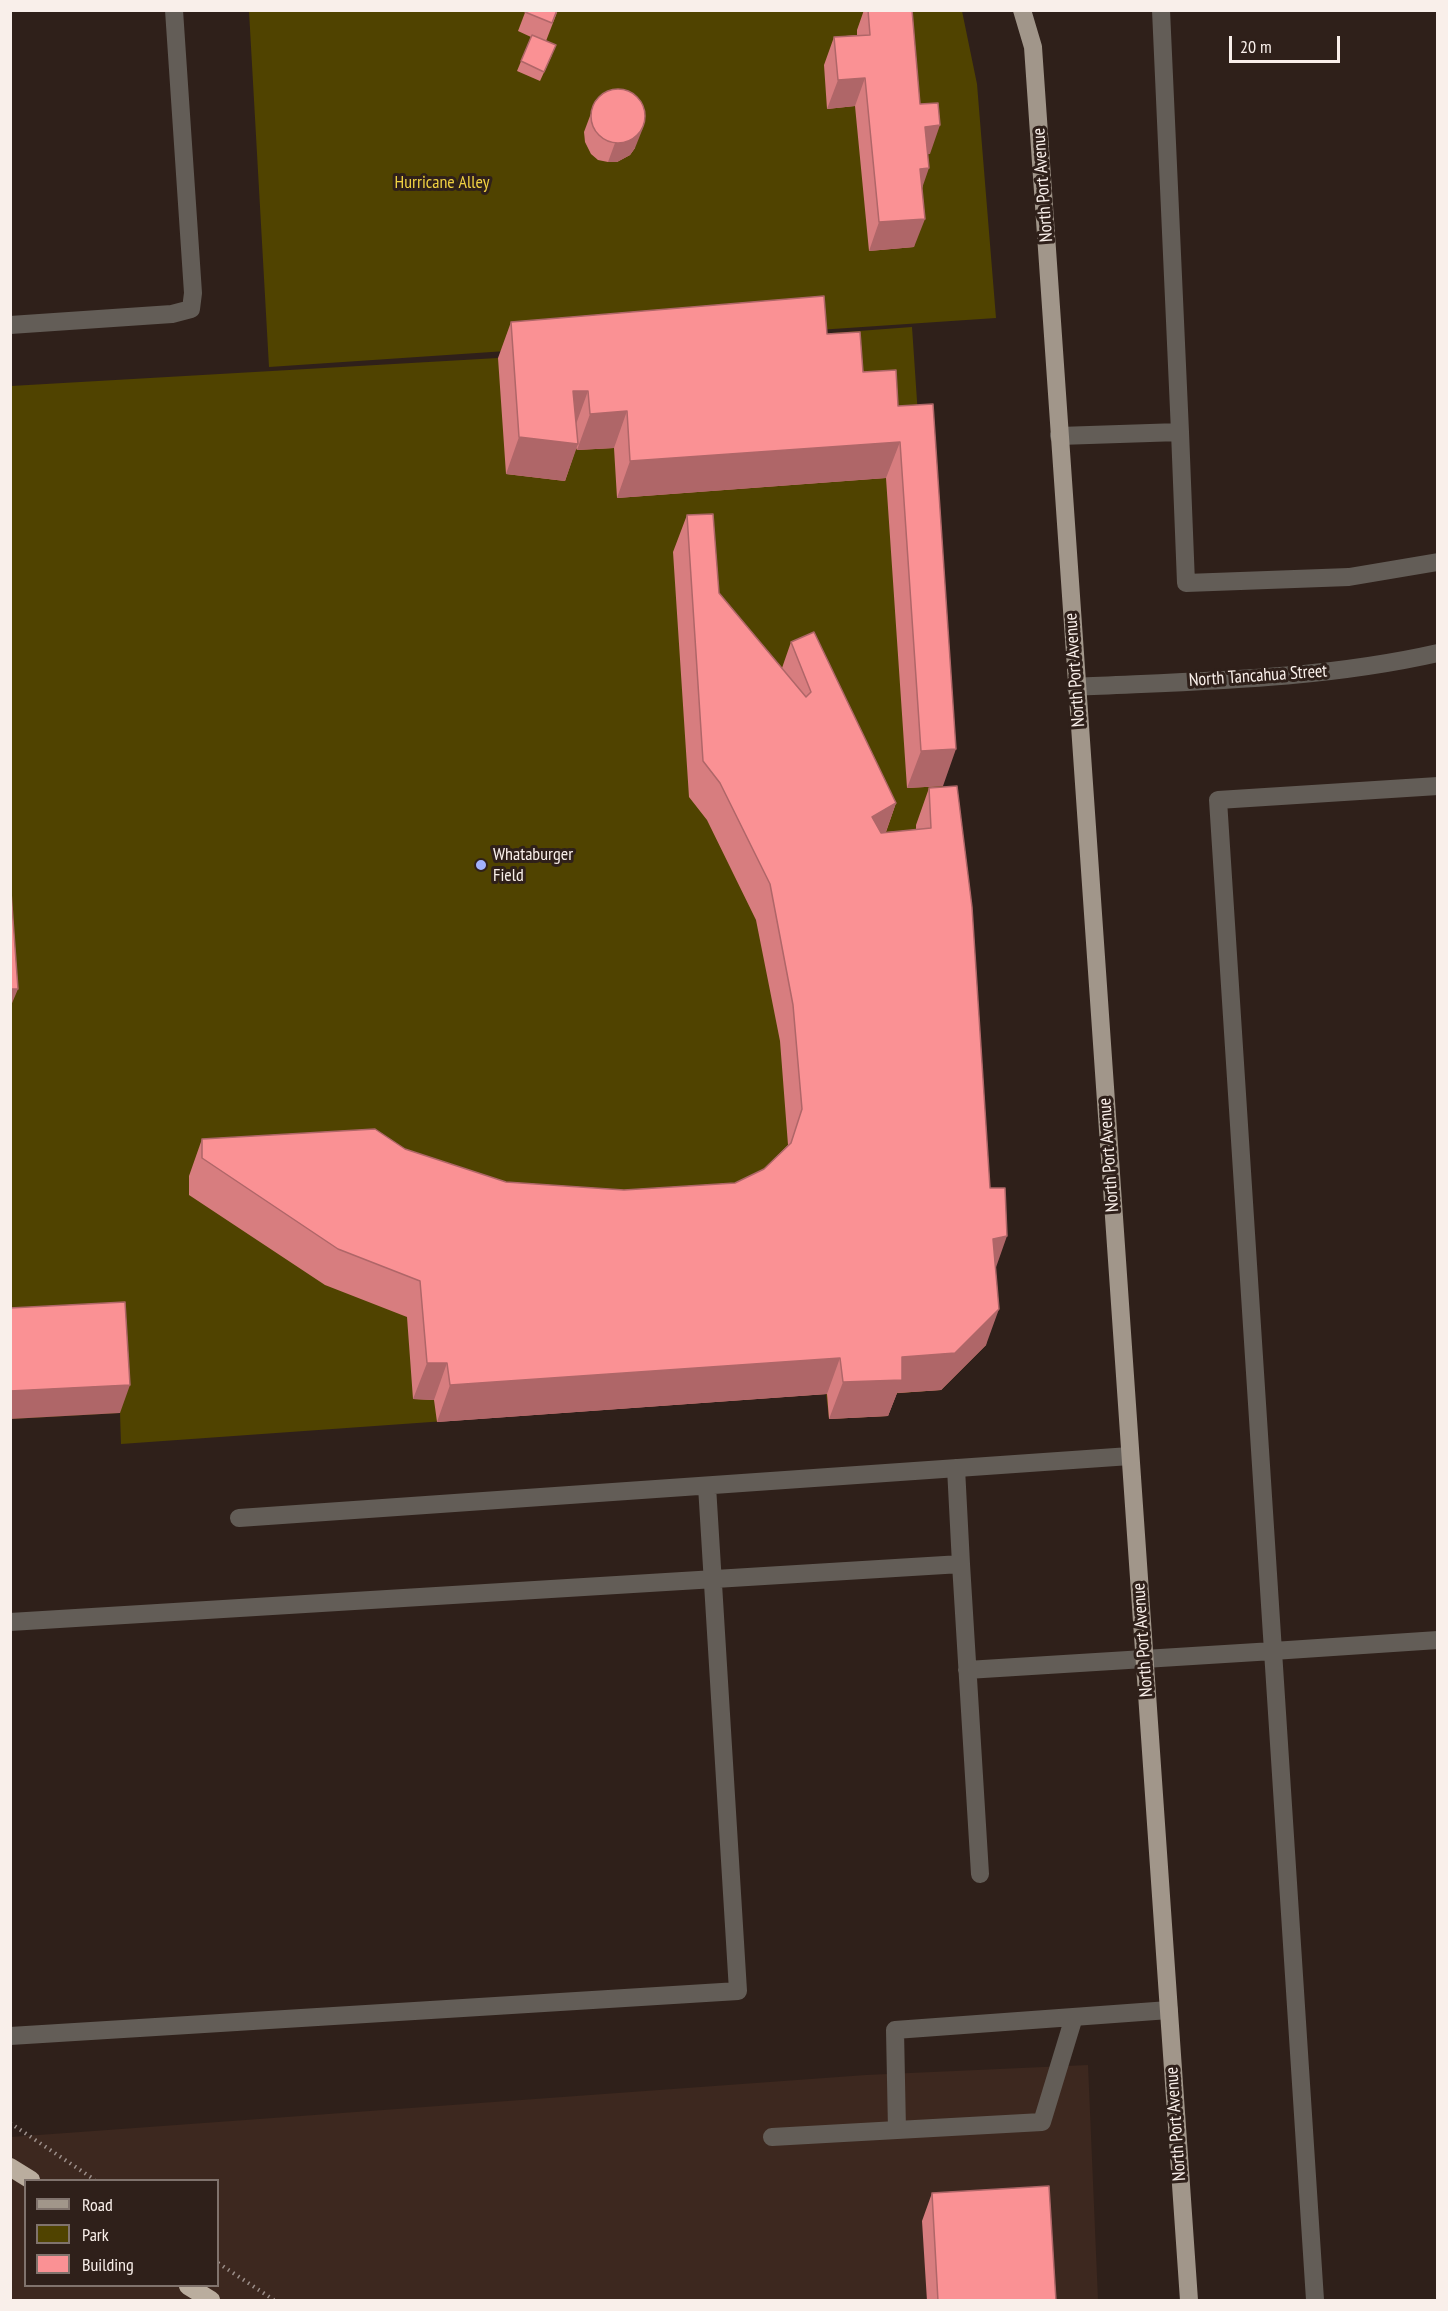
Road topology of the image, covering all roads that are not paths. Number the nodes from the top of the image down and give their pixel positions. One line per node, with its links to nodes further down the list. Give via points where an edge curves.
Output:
1 (174, 10): 4 (street, via 191,309 172,314)
2 (1022, 10): 6 (main road, North Port Avenue, via 1034,47)
3 (1161, 10): 5 (street)
4 (10, 325)
5 (1180, 432): 6 (street); 7 (street, via 1186,584 1349,577)
6 (1059, 436): 9 (main road, North Port Avenue)
7 (1437, 562)
8 (1437, 653): 9 (street, North Tancahua Street, via 1397,663 1288,675)
9 (1076, 687): 11 (main road, North Port Avenue)
10 (1437, 786): 19 (street, via 1218,800)
11 (1130, 1456): 12 (street); 20 (main road, North Port Avenue)
12 (956, 1468): 13 (street); 15 (street)
13 (707, 1486): 14 (street); 16 (street)
14 (238, 1518)
15 (961, 1564): 16 (street); 21 (street)
16 (713, 1579): 17 (street); 25 (street, via 738,1991)
17 (10, 1622)
18 (1437, 1640): 19 (street)
19 (1273, 1652): 20 (street); 33 (street)
20 (1144, 1660): 21 (street); 23 (main road, North Port Avenue)
21 (967, 1670): 22 (street)
22 (980, 1874)
23 (1168, 2010): 24 (street); 32 (main road, North Port Avenue)
24 (1074, 2017): 26 (street, via 1042,2122); 26 (street, via 895,2030)
25 (10, 2036)
26 (897, 2130): 27 (street)
27 (772, 2137)
28 (10, 2166): 29 (highway)
29 (28, 2179)
30 (190, 2287): 31 (highway)
31 (211, 2301)
32 (1189, 2301)
33 (1315, 2301)

